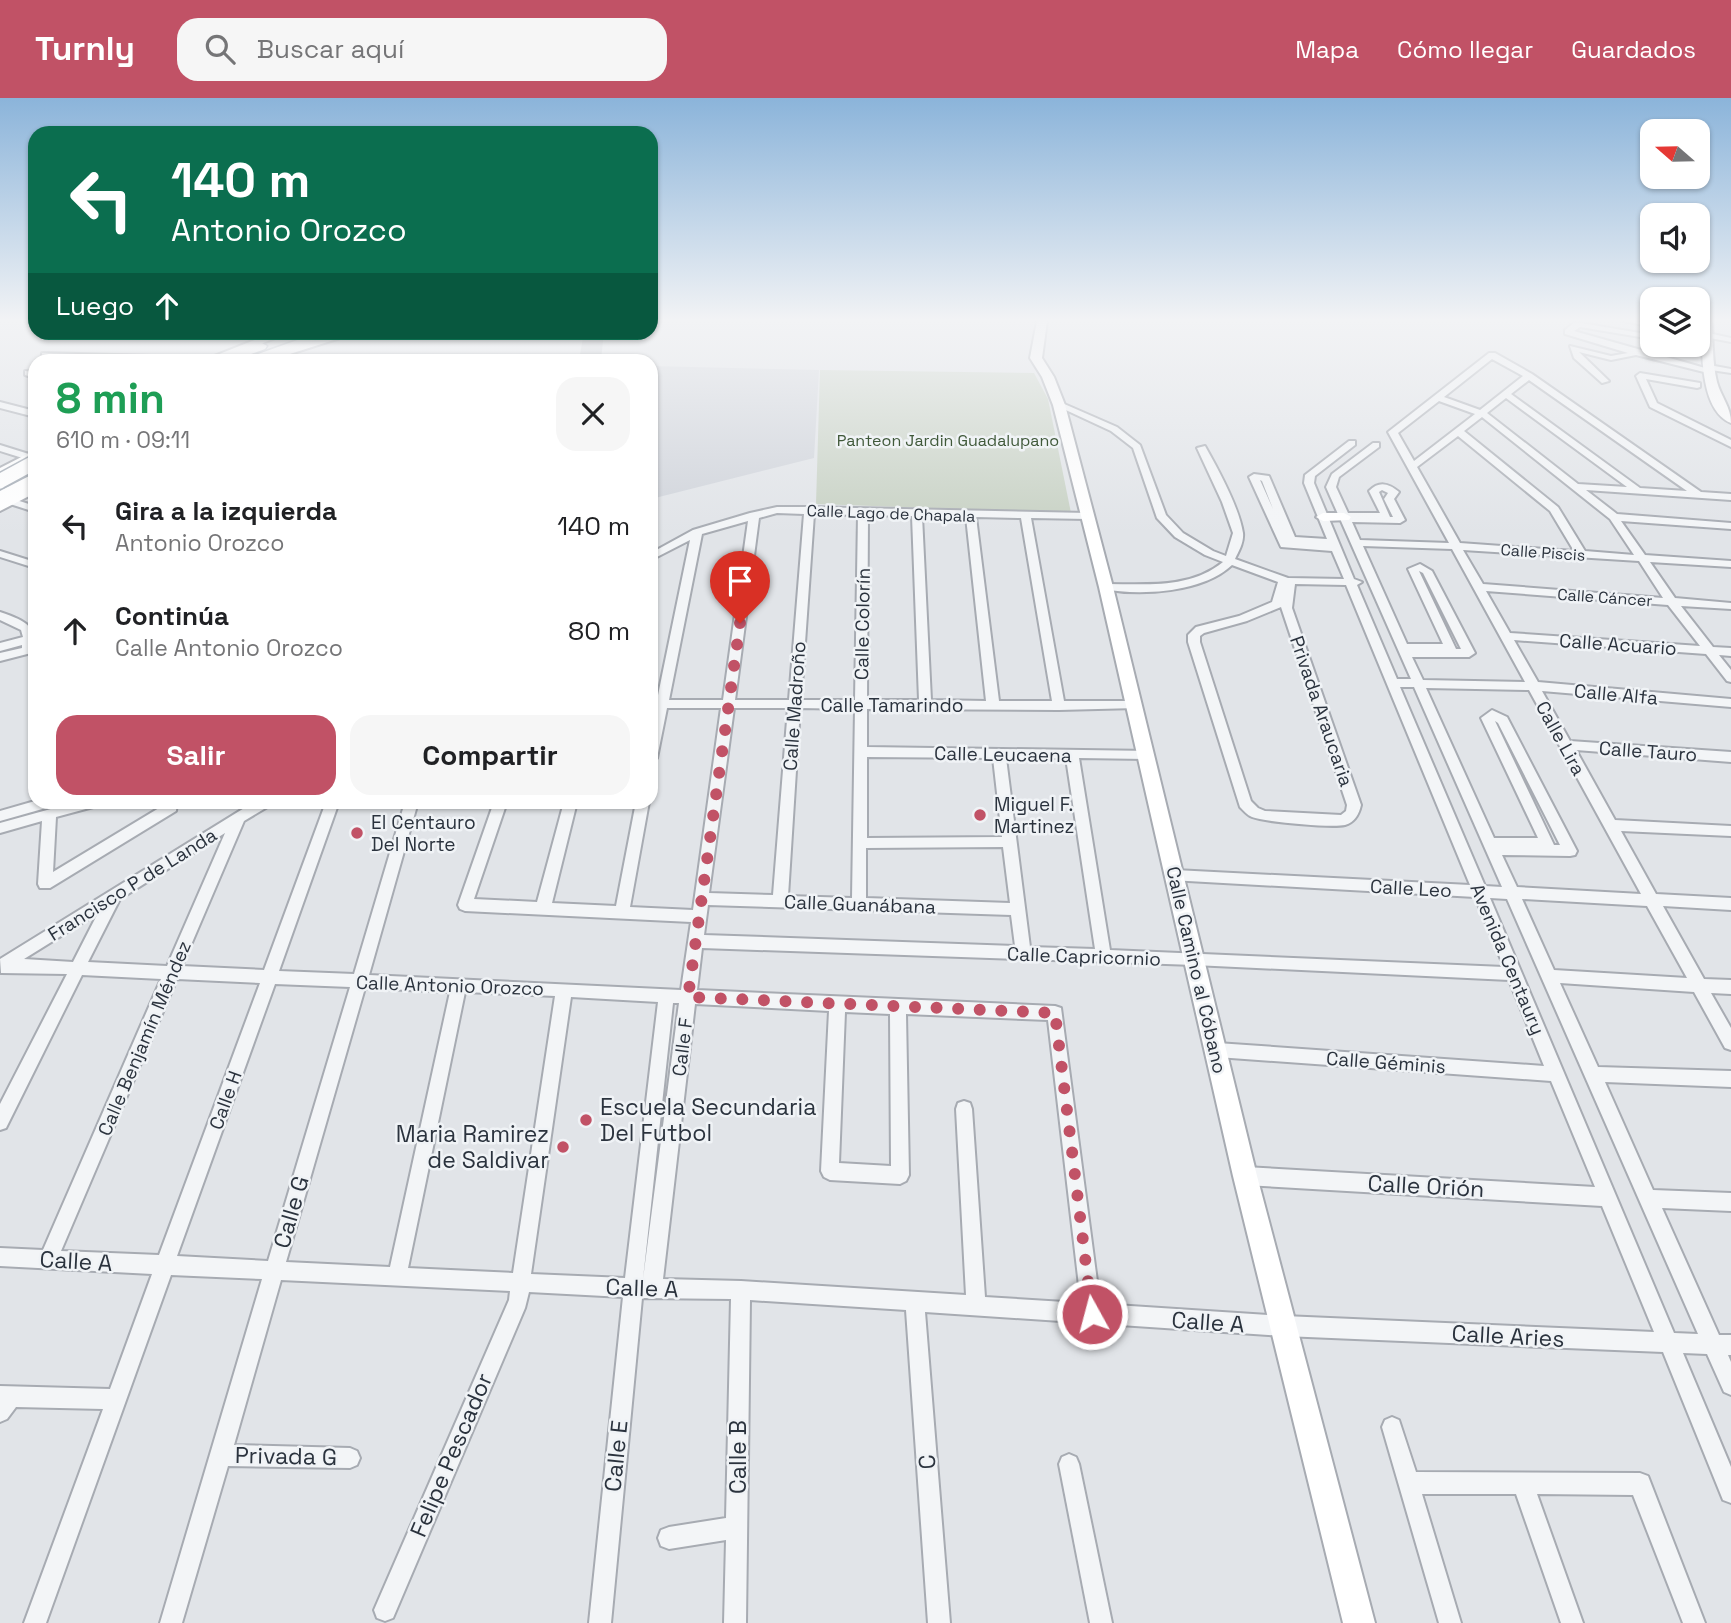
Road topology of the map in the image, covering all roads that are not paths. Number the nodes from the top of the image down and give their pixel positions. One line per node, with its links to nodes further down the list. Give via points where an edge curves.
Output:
1 (1053, 392): 12 (street, Calle Camino al Cóbano)
2 (1443, 392): 9 (street)
3 (1511, 392): 8 (street)
4 (1552, 392): 31 (street)
5 (1647, 392): 19 (street, via 1653,405)
6 (1702, 392): 17 (street, via 1715,417)
7 (1712, 392): 14 (street)
8 (1507, 396): 13 (street); 29 (street)
9 (1437, 397): 13 (street); 24 (street, Calle Lira, via 1393,432)
10 (0, 405): 11 (street)
11 (28, 412)
12 (1061, 414): 15 (street); 15 (street); 40 (street, Calle Camino al Cóbano)
13 (1483, 414): 16 (street); 28 (street)
14 (1731, 419)
15 (1114, 429): 53 (street, via 1137,447 1161,516 1179,535)
16 (1459, 432): 24 (street); 51 (street, via 1554,509)
17 (1731, 432)
18 (1352, 443): 41 (street, Avenida Centaury, via 1310,475)
19 (1731, 444)
20 (1377, 445): 42 (street, Avenida Centaury, via 1331,481)
21 (0, 448): 23 (street)
22 (1202, 448): 53 (street, via 1239,535)
23 (28, 465)
24 (1413, 466): 48 (street, Calle Lira)
25 (28, 470): 26 (street)
26 (0, 473)
27 (28, 474): 30 (main road)
28 (1579, 487): 29 (street); 43 (street)
29 (1638, 491): 31 (street)
30 (2, 495): 33 (street)
31 (1699, 495): 32 (street)
32 (1731, 497)
33 (28, 506)
34 (809, 510): 35 (street, Calle Lago de Chapala); 37 (street, Calle Lago de Chapala, via 777,509); 81 (street, Calle Madroño)
35 (863, 512): 36 (street, Calle Lago de Chapala); 82 (street, Calle Colorín)
36 (917, 513): 38 (street, Calle Lago de Chapala); 84 (street)
37 (754, 515): 45 (street, Calle Lago de Chapala); 83 (street, Calle F)
38 (971, 515): 39 (street, Calle Lago de Chapala); 85 (street)
39 (1026, 516): 40 (street, Calle Lago de Chapala); 87 (street)
40 (1088, 516): 59 (street, Calle Camino al Cóbano)
41 (1323, 517): 42 (street); 47 (street, Avenida Centaury)
42 (1343, 517): 42 (street, via 1400,520 1389,499 1394,492 1381,486 1374,491 1385,516); 46 (street, Avenida Centaury)
43 (1614, 517): 44 (street); 52 (street)
44 (1731, 526)
45 (697, 532): 49 (street, Calle Lago de Chapala); 78 (street)
46 (1355, 543): 48 (street, Calle Piscis); 58 (street, Avenida Centaury)
47 (1335, 545): 47 (street, via 1291,540 1266,478 1254,477 1285,545); 57 (street, Avenida Centaury)
48 (1456, 546): 51 (street, Calle Piscis); 60 (street, Calle Lira)
49 (658, 553)
50 (0, 554): 54 (street)
51 (1582, 555): 52 (street, Calle Piscis)
52 (1642, 559): 55 (street, Calle Piscis); 61 (street)
53 (1231, 562): 56 (street); 59 (street, via 1198,582)
54 (28, 563)
55 (1731, 564)
56 (1287, 581): 57 (street); 62 (street)
57 (1350, 582): 58 (street); 75 (street, Avenida Centaury)
58 (1373, 583): 70 (street, Avenida Centaury)
59 (1106, 587): 86 (street, Calle Camino al Cóbano)
60 (1479, 587): 61 (street, Calle Cáncer); 66 (street, Calle Lira)
61 (1672, 602): 63 (street, Calle Cáncer); 71 (street)
62 (1282, 606): 62 (street, Privada Araucaria, via 1200,630 1194,642 1245,803 1265,816 1343,820 1352,814 1354,805)
63 (1731, 606)
64 (0, 616): 65 (street, via 24,625)
65 (28, 634)
66 (1506, 636): 71 (street, Calle Acuario); 77 (street, Calle Lira)
67 (28, 644): 69 (street)
68 (28, 646): 73 (street)
69 (0, 647)
70 (1403, 650): 70 (street, via 1469,653 1427,571 1420,567 1413,569 1451,648); 76 (street, Avenida Centaury)
71 (1711, 651): 72 (street, Calle Acuario); 74 (street)
72 (1731, 652)
73 (0, 657)
74 (1731, 678)
75 (1392, 683): 76 (street, Calle Alfa); 113 (street, Avenida Centaury)
76 (1418, 683): 77 (street, Calle Alfa); 111 (street, Avenida Centaury)
77 (1533, 686): 79 (street, Calle Alfa); 88 (street, Calle Lira)
78 (658, 696)
79 (1731, 703)
80 (658, 704): 83 (street, Calle Tamarindo)
81 (794, 704): 82 (street, Calle Tamarindo); 83 (street, Calle Tamarindo); 118 (street, Calle Madroño)
82 (861, 704): 84 (street, Calle Tamarindo); 89 (street, Calle Colorín)
83 (729, 705): 116 (street, Calle F)
84 (925, 705): 85 (street, Calle Tamarindo)
85 (993, 705): 87 (street, Calle Tamarindo)
86 (1133, 705): 87 (street, Calle Tamarindo); 91 (street, Calle Camino al Cóbano)
87 (1059, 706)
88 (1565, 745): 93 (street, Calle Tauro); 106 (street, Calle Lira)
89 (861, 752): 90 (street, Calle Leucaena); 110 (street, Calle Colorín)
90 (999, 754): 92 (street, Calle Leucaena); 109 (street)
91 (1146, 754): 92 (street, Calle Leucaena); 112 (street, Calle Camino al Cóbano)
92 (1072, 755): 127 (street)
93 (1731, 757)
94 (43, 809): 104 (street)
95 (47, 809): 107 (street)
96 (49, 809): 97 (street, via 44,884)
97 (168, 809)
98 (252, 809): 105 (street, Francisco P de Landa)
99 (330, 809): 134 (street, Calle H)
100 (410, 809): 135 (street, Calle G)
101 (497, 809): 121 (street, via 465,905)
102 (569, 809): 121 (street)
103 (642, 809): 123 (street)
104 (0, 816)
105 (239, 817): 115 (street, Francisco P de Landa); 131 (street, Calle Benjamín Méndez)
106 (1610, 825): 108 (street); 117 (street, Calle Lira)
107 (0, 828)
108 (1731, 831)
109 (1009, 842): 110 (street); 122 (street)
110 (860, 843): 119 (street, Calle Colorín)
111 (1490, 846): 111 (street, via 1570,851 1503,720 1492,714 1486,718 1548,844); 114 (street, Avenida Centaury)
112 (1175, 876): 113 (street, Calle Leo); 128 (street, Calle Camino al Cóbano)
113 (1480, 892): 114 (street, Calle Leo); 132 (street, Avenida Centaury)
114 (1511, 893): 117 (street, Calle Leo); 133 (street, Avenida Centaury)
115 (114, 896): 129 (street, Francisco P de Landa); 130 (street)
116 (701, 899): 118 (street, Calle Guanábana); 124 (street, Calle F)
117 (1651, 900): 120 (street, Calle Leo); 137 (street, Calle Lira)
118 (780, 901): 119 (street, Calle Guanábana)
119 (859, 904): 122 (street, Calle Guanábana)
120 (1731, 904)
121 (542, 909): 123 (street)
122 (1018, 909): 126 (street)
123 (622, 912): 124 (street)
124 (698, 916): 125 (street, Calle F)
125 (695, 941): 126 (street, Calle Capricornio); 141 (street, Calle F)
126 (1023, 954): 127 (street, Calle Capricornio)
127 (1104, 956): 128 (street, Calle Capricornio)
128 (1194, 959): 132 (street, Calle Capricornio); 145 (street, Calle Camino al Cóbano)
129 (1, 966): 130 (street, Calle Antonio Orozco)
130 (76, 969): 131 (street, Calle Antonio Orozco); 150 (street)
131 (172, 973): 134 (street, Calle Antonio Orozco); 156 (street, Calle Benjamín Méndez)
132 (1514, 974): 146 (street, Avenida Centaury)
133 (1548, 976): 137 (street); 147 (street, Avenida Centaury)
134 (270, 978): 135 (street, Calle Antonio Orozco); 157 (street, Calle H)
135 (359, 982): 136 (street, Calle Antonio Orozco); 158 (street, Calle G)
136 (459, 985): 139 (street, Calle Antonio Orozco); 159 (street)
137 (1700, 985): 138 (street); 144 (street, Calle Lira)
138 (1731, 987)
139 (564, 990): 140 (street, Calle Antonio Orozco); 162 (street, Felipe Pescador)
140 (666, 996): 141 (street, Calle Antonio Orozco); 160 (street, Calle F)
141 (688, 997): 142 (street, Calle Antonio Orozco); 160 (street, Calle F)
142 (836, 1005): 143 (street, Calle Antonio Orozco); 143 (street, via 830,1171 900,1174)
143 (898, 1008): 165 (street, Calle Antonio Orozco, via 1055,1013)
144 (1731, 1043)
145 (1217, 1050): 146 (street, Calle Géminis); 151 (street, Calle Camino al Cóbano)
146 (1556, 1074): 152 (street, Avenida Centaury)
147 (1592, 1074): 148 (street); 153 (street, Avenida Centaury)
148 (1731, 1079)
149 (964, 1109): 164 (street)
150 (0, 1122)
151 (1245, 1175): 152 (street, Calle Orión); 166 (street, Calle Camino al Cóbano)
152 (1608, 1197): 167 (street, Avenida Centaury)
153 (1648, 1199): 154 (street); 168 (street, Avenida Centaury)
154 (1731, 1202)
155 (0, 1257): 156 (street, Calle A)
156 (48, 1259): 157 (street, Calle A)
157 (165, 1266): 158 (street, Calle A); 170 (street, Calle H)
158 (274, 1271): 159 (street, Calle A); 173 (street, Calle G)
159 (397, 1277): 162 (street, Calle A)
160 (643, 1289): 161 (street, Calle A); 162 (street, Calle A); 184 (street, Calle E)
161 (741, 1290): 163 (street, Calle A); 179 (street, Calle B)
162 (519, 1292): 181 (street, Felipe Pescador)
163 (915, 1302): 164 (street, Calle A); 186 (street, C)
164 (976, 1305): 165 (street, Calle A)
165 (1092, 1314): 166 (street, Calle A)
166 (1284, 1326): 167 (street, Calle Aries); 188 (street, Calle Camino al Cóbano)
167 (1669, 1343): 168 (street, Calle Aries); 178 (street, Avenida Centaury)
168 (1722, 1345): 169 (street, Avenida Centaury)
169 (1731, 1385)
170 (116, 1399): 171 (street); 182 (street, Calle H)
171 (4, 1402)
172 (1391, 1427): 176 (street)
173 (221, 1455): 174 (street, Privada G); 183 (street, Calle G)
174 (350, 1458)
175 (1069, 1465): 187 (street)
176 (1408, 1483): 177 (street); 189 (street)
177 (1523, 1483): 190 (street); 191 (street, via 1640,1485)
178 (1731, 1492)
179 (737, 1527): 180 (street); 185 (street, Calle B)
180 (669, 1538)
181 (385, 1610)
182 (35, 1623)
183 (171, 1623)
184 (600, 1623)
185 (735, 1623)
186 (939, 1623)
187 (1101, 1623)
188 (1359, 1623)
189 (1450, 1623)
190 (1572, 1623)
191 (1693, 1623)

